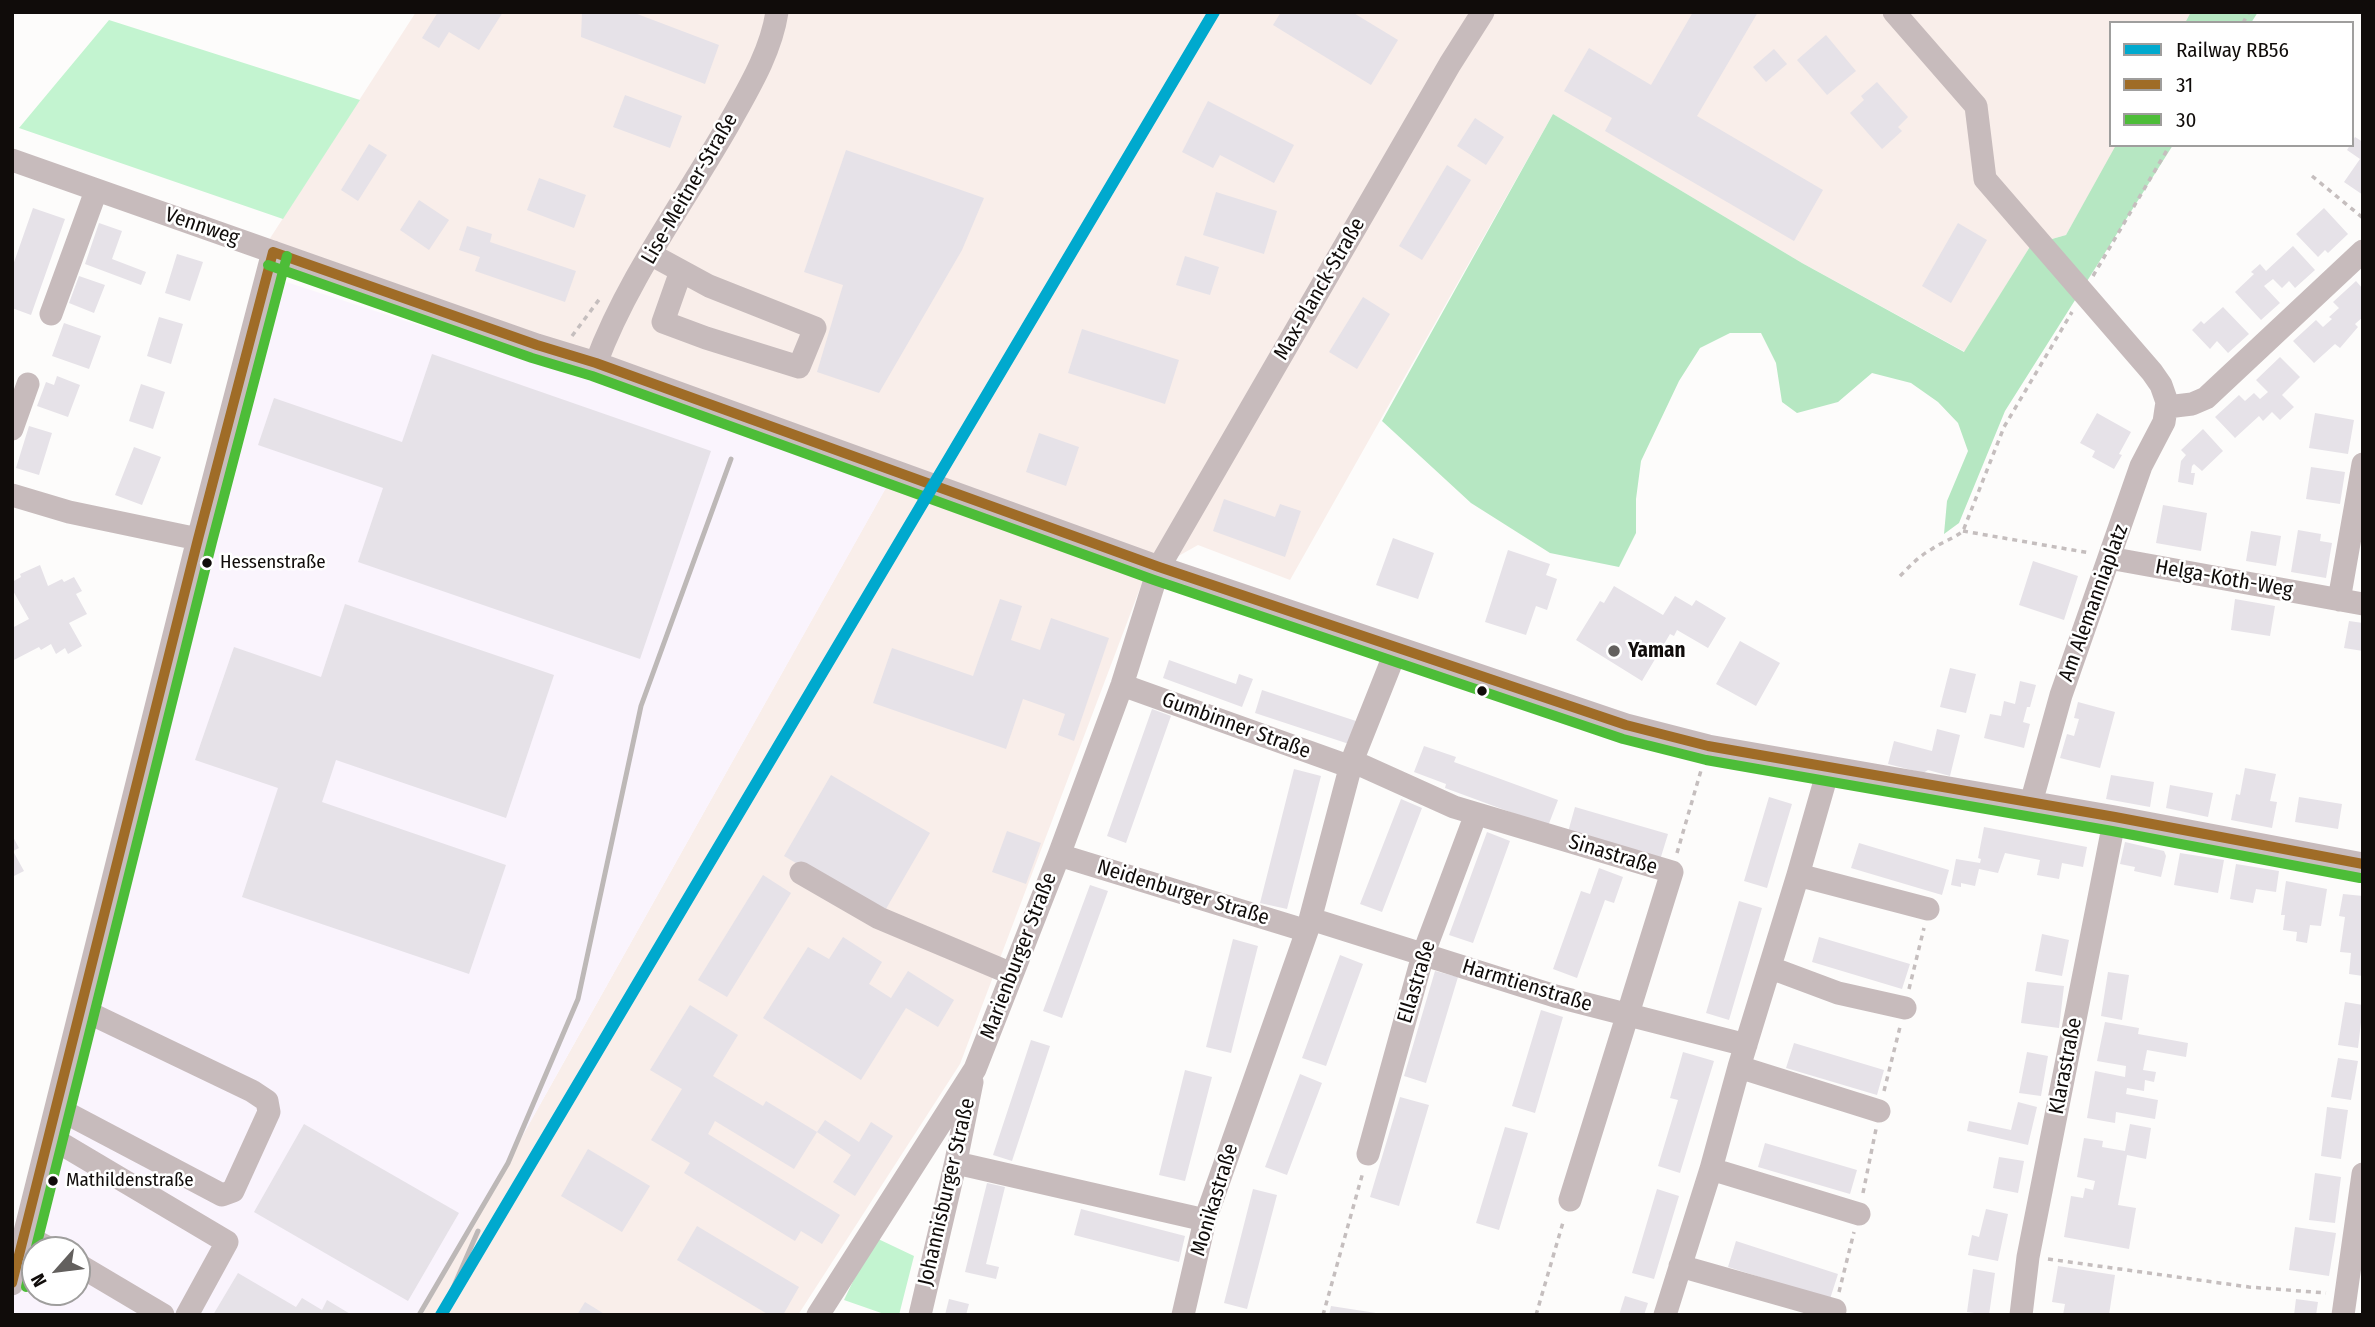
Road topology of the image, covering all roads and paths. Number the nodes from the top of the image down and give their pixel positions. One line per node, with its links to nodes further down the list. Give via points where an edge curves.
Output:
1 (777, 12): 11 (street, Lise-Meitner-Straße, via 757,73)
2 (1483, 12): 24 (street, Max-Planck-Straße)
3 (1894, 12): 13 (street, via 1976,106 1985,179)
4 (2169, 147): 13 (path)
5 (12, 160): 7 (street, Vennweg)
6 (2312, 176): 8 (path)
7 (96, 191): 10 (street, Vennweg); 14 (street)
8 (2363, 218)
9 (2363, 251): 17 (street, via 2206,398)
10 (273, 252): 15 (street, Vennweg); 22 (street)
11 (652, 255): 12 (street); 15 (street, Lise-Meitner-Straße, via 608,331)
12 (681, 271): 12 (street, via 815,328 799,367 663,322)
13 (2083, 293): 17 (street, via 2156,377); 21 (path, via 2004,427)
14 (51, 314)
15 (596, 363): 24 (street, Vennweg)
16 (28, 384): 18 (street)
17 (2167, 407): 23 (street, Am Alemanniaplatz)
18 (12, 429)
19 (2363, 464): 26 (street)
20 (12, 495): 22 (street)
21 (1963, 531): 23 (path); 25 (path, via 1918,558)
22 (198, 540): 46 (street)
23 (2109, 558): 26 (street, Helga-Koth-Weg); 33 (street, Am Alemanniaplatz, via 2061,695)
24 (1159, 567): 28 (street, Vennweg); 29 (street, Marienburger Straße)
25 (1899, 576)
26 (2339, 600): 27 (street, Helga-Koth-Weg)
27 (2363, 604)
28 (1397, 648): 30 (street, Vennweg, via 1626,725); 31 (street, Monikastraße)
29 (1122, 685): 31 (street, Gumbinner Straße); 36 (street, Marienburger Straße)
30 (1708, 746): 32 (street, Vennweg); 38 (path)
31 (1351, 764): 34 (street, Sinastraße); 42 (street, Monikastraße)
32 (1829, 767): 33 (street, Vennweg); 40 (street)
33 (2031, 803): 35 (street, Vennweg)
34 (1476, 814): 38 (street, Sinastraße); 43 (street, Ellastraße)
35 (2115, 817): 37 (street, Vennweg); 63 (street, Klarastraße)
36 (1059, 855): 42 (street, Neidenburger Straße); 45 (street, Marienburger Straße)
37 (2363, 864)
38 (1672, 872): 48 (street, Sinastraße)
39 (801, 873): 45 (street, via 879,918)
40 (1798, 876): 41 (street); 44 (street)
41 (1928, 909)
42 (1309, 925): 43 (street, Harmtienstraße); 61 (street, Monikastraße)
43 (1423, 955): 48 (street, Harmtienstraße); 55 (street, Ellastraße)
44 (1770, 968): 47 (street, via 1838,993); 49 (street)
45 (1012, 974): 51 (street, Marienburger Straße)
46 (81, 1009): 52 (street); 52 (street, via 252,1091 267,1101 269,1112 233,1191 222,1195)
47 (1905, 1009)
48 (1628, 1016): 49 (street, Harmtienstraße); 59 (street, Sinastraße)
49 (1746, 1045): 50 (street)
50 (1739, 1067): 53 (street); 57 (street)
51 (975, 1069): 56 (street, Johannisburger Straße); 72 (street, Marienburger Straße)
52 (57, 1108): 54 (street)
53 (1879, 1111)
54 (50, 1137): 62 (street); 71 (street, via 227,1242)
55 (1368, 1154): 74 (path)
56 (956, 1161): 61 (street); 73 (street, Johannisburger Straße)
57 (1711, 1170): 60 (street); 64 (street)
58 (2363, 1174): 67 (street)
59 (1570, 1200): 75 (path)
60 (1859, 1214)
61 (1205, 1220): 69 (street, Monikastraße)
62 (24, 1235): 66 (street)
63 (2028, 1257): 67 (path, via 2249,1287); 77 (street, Klarastraße)
64 (1680, 1266): 68 (street); 76 (street)
65 (91, 1272): 70 (street)
66 (12, 1284)
67 (2344, 1305)
68 (1835, 1310)
69 (1189, 1313)
70 (163, 1315)
71 (187, 1315)
72 (818, 1315)
73 (919, 1315)
74 (1323, 1315)
75 (1536, 1315)
76 (1665, 1315)
77 (2021, 1315)

